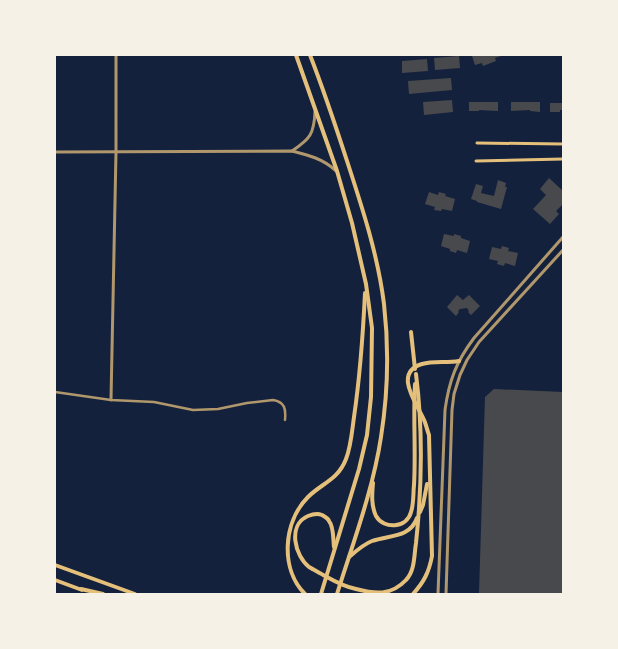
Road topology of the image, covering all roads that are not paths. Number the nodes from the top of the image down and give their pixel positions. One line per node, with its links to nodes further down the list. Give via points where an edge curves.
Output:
1 (116, 55): 9 (street)
2 (296, 55): 4 (highway)
3 (310, 55): 22 (highway, via 367,220 384,303 386,398)
4 (315, 109): 7 (street, via 309,138); 12 (highway)
5 (477, 143): 6 (main road)
6 (563, 144)
7 (292, 151): 9 (street); 12 (street, via 316,158)
8 (55, 152): 9 (street)
9 (116, 152): 20 (street)
10 (563, 159): 11 (main road)
11 (476, 161)
12 (337, 171): 15 (highway)
13 (563, 236): 17 (street, via 474,338)
14 (563, 250): 37 (street, via 479,342 460,375 452,410)
15 (366, 284): 24 (highway, via 373,356 368,428 360,469); 32 (highway, via 361,361 346,459 330,482 308,497 300,506 290,530 287,556 290,568)
16 (411, 332): 18 (highway)
17 (459, 361): 23 (highway, via 420,365 408,379 409,391 425,421 429,435); 36 (street, via 452,374 445,410)
18 (416, 374): 22 (highway, via 415,475 411,514 402,524 390,525 382,523 377,518 372,501); 24 (highway, via 421,445 420,491 414,564 408,578 386,593 354,589 331,579 308,566 298,552 295,539 301,520 312,514 320,514 329,519)
19 (55, 392): 20 (street)
20 (111, 400): 21 (street, via 154,402 193,410 278,400 286,408)
21 (285, 420)
22 (374, 475): 25 (highway)
23 (429, 476): 25 (highway, via 423,505 416,522 408,531 395,537 372,541); 35 (highway, via 432,556 430,569)
24 (334, 550): 33 (highway)
25 (349, 557): 34 (highway)
26 (55, 565): 31 (main road)
27 (55, 580): 28 (main road)
28 (81, 589): 29 (main road); 30 (highway)
29 (93, 594)
30 (103, 594)
31 (135, 594)
32 (305, 594)
33 (321, 594)
34 (337, 594)
35 (413, 594)
36 (438, 594)
37 (446, 594)

